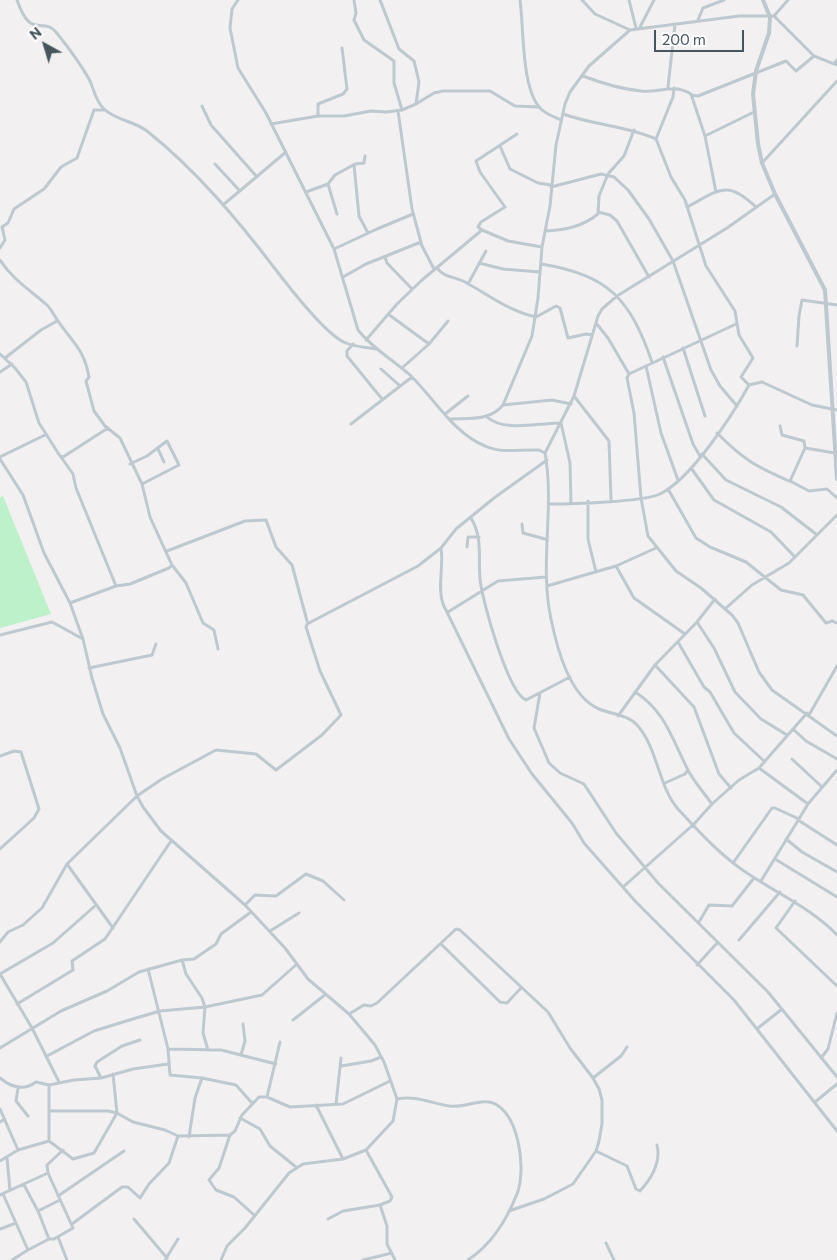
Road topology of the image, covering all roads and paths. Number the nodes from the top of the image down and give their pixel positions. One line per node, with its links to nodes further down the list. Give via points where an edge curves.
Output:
1 (16, 0): 32 (street, via 28,23 51,28 58,34 83,68 96,100)
2 (238, 0): 38 (street, via 232,9 230,22 234,53 240,73)
3 (354, 0): 33 (street, via 354,20 362,37 394,61 394,83)
4 (380, 0): 29 (street, via 399,49 414,60 419,82)
5 (520, 0): 31 (street, via 527,78)
6 (582, 0): 16 (street, via 595,14)
7 (629, 0): 15 (street)
8 (654, 0): 15 (street)
9 (724, 0): 13 (street, via 703,8)
10 (763, 0): 12 (street)
11 (788, 0): 12 (street)
12 (772, 16): 13 (street); 18 (street); 21 (street, via 768,40)
13 (698, 20): 14 (street)
14 (675, 23): 15 (street); 24 (street)
15 (638, 28): 16 (street)
16 (630, 30): 22 (street)
17 (342, 48): 36 (street, via 347,89 343,94 318,104)
18 (814, 56): 20 (street); 21 (street, via 796,72 787,61)
19 (837, 60): 20 (street)
20 (836, 65)
21 (756, 71): 27 (street, via 698,96); 34 (street)
22 (583, 76): 24 (street, via 600,83 642,91); 35 (street, via 570,92)
23 (837, 81): 46 (street)
24 (668, 87): 25 (street)
25 (674, 88): 26 (street); 28 (street)
26 (680, 89): 27 (street); 28 (street)
27 (691, 94): 41 (street)
28 (672, 97): 42 (street)
29 (416, 104): 31 (street, via 438,92 470,90 490,91 515,106); 33 (street)
30 (202, 106): 50 (street, via 211,125)
31 (539, 107): 37 (street)
32 (105, 110): 57 (street, via 147,131); 69 (street, via 94,110 78,158 61,167 44,189 12,212 8,223 2,227 5,240)
33 (400, 110): 36 (street); 62 (street)
34 (754, 112): 41 (street); 46 (street)
35 (563, 114): 37 (street); 39 (street)
36 (318, 116): 38 (street)
37 (561, 120): 52 (street)
38 (271, 124): 44 (street)
39 (634, 130): 42 (street); 49 (street, via 624,156)
40 (517, 134): 43 (street)
41 (705, 136): 55 (street)
42 (656, 139): 58 (street)
43 (500, 146): 52 (street, via 510,170); 63 (street, via 476,161 505,207 482,222 478,227)
44 (286, 152): 50 (street); 54 (street)
45 (365, 156): 48 (street, via 364,162)
46 (762, 163): 56 (street)
47 (215, 164): 53 (street)
48 (354, 165): 51 (street, via 335,175); 65 (street, via 359,216)
49 (608, 174): 52 (street); 60 (street, via 599,196); 74 (street, via 628,190)
50 (257, 177): 53 (street)
51 (328, 184): 54 (street); 61 (street)
52 (551, 186): 64 (street)
53 (240, 191): 57 (street)
54 (306, 192): 70 (street)
55 (716, 192): 58 (street); 59 (street, via 734,190)
56 (775, 194): 59 (street); 84 (street, via 821,280)
57 (223, 205): 95 (street, via 319,321 340,340)
58 (687, 207): 67 (street)
59 (756, 207): 67 (street)
60 (598, 212): 64 (street, via 580,225 566,230); 80 (street, via 617,221)
61 (337, 214)
62 (413, 214): 65 (street); 66 (street)
63 (482, 230): 68 (street, via 508,241); 77 (street)
64 (545, 231): 68 (street)
65 (368, 233): 70 (street)
66 (420, 242): 72 (street); 77 (street)
67 (699, 244): 74 (street); 91 (street, via 706,266 735,311)
68 (542, 247): 76 (street)
69 (0, 248)
70 (334, 250): 79 (street)
71 (486, 251): 75 (street)
72 (385, 258): 79 (street); 82 (street)
73 (0, 260): 88 (street, via 14,279 52,310)
74 (673, 261): 80 (street); 94 (street)
75 (479, 264): 78 (street); 81 (street)
76 (541, 264): 78 (street); 83 (street, via 588,274)
77 (436, 269): 81 (street, via 443,276); 82 (street)
78 (540, 272): 87 (street)
79 (343, 277): 93 (street, via 355,325)
80 (649, 277): 83 (street)
81 (468, 284): 87 (street, via 505,307)
82 (412, 290): 86 (street)
83 (617, 296): 90 (street, via 602,309); 103 (street, via 630,312)
84 (826, 304): 85 (street); 97 (street, via 802,300); 119 (street)
85 (837, 304)
86 (388, 314): 93 (street); 96 (street)
87 (536, 317): 92 (street, via 556,306 560,308 568,338); 117 (street, via 532,336)
88 (57, 321): 102 (street); 127 (street, via 84,355 89,377 86,383 94,411)
89 (448, 321): 96 (street)
90 (596, 324): 92 (street); 109 (street)
91 (736, 324): 94 (street); 111 (street, via 742,342 753,358 741,377)
92 (592, 336): 114 (street)
93 (366, 340): 99 (street)
94 (700, 340): 98 (street); 118 (street, via 714,377)
95 (353, 344): 99 (street); 115 (street, via 347,356)
96 (429, 344): 106 (street)
97 (797, 346)
98 (682, 348): 101 (street); 121 (street)
99 (376, 349): 106 (street)
100 (0, 354): 102 (street)
101 (663, 357): 103 (street); 133 (street, via 693,444)
102 (5, 358): 104 (street)
103 (652, 362): 105 (street)
104 (12, 364): 108 (street); 129 (street, via 26,382)
105 (646, 366): 109 (street); 142 (street, via 661,433)
106 (402, 368): 110 (street)
107 (381, 369): 112 (street)
108 (0, 372)
109 (629, 374): 146 (street)
110 (412, 377): 112 (street); 120 (street)
111 (749, 384): 118 (street); 119 (street, via 762,382 812,405)
112 (399, 385): 115 (street)
113 (468, 396): 120 (street)
114 (574, 396): 116 (street); 148 (street, via 609,441)
115 (382, 399): 125 (street)
116 (571, 404): 117 (street, via 552,400); 124 (street)
117 (503, 405): 122 (street)
118 (737, 406): 128 (street)
119 (835, 409): 135 (street)
120 (445, 414): 123 (street)
121 (705, 416)
122 (487, 417): 123 (street); 124 (street, via 505,426)
123 (450, 420): 132 (street, via 473,440 492,449)
124 (561, 423): 132 (street); 151 (street, via 570,463)
125 (351, 424)
126 (780, 426): 130 (street, via 782,435 804,441)
127 (108, 428): 134 (street); 139 (street, via 120,438)
128 (717, 433): 133 (street); 143 (street, via 747,461)
129 (45, 435): 134 (street); 136 (street)
130 (804, 448): 135 (street); 143 (street)
131 (158, 449): 138 (street); 139 (street); 144 (street, via 167,441 179,465)
132 (546, 453): 137 (street)
133 (701, 455): 140 (street); 155 (street, via 726,480 781,507)
134 (61, 457): 168 (street, via 73,474)
135 (836, 457): 141 (street)
136 (0, 458): 172 (street, via 23,495 44,553)
137 (547, 460): 150 (street); 153 (street)
138 (164, 462)
139 (130, 464): 144 (street)
140 (691, 468): 142 (street); 162 (street, via 714,500 771,532)
141 (837, 479)
142 (678, 480): 145 (street)
143 (790, 481): 147 (street, via 809,491 827,489)
144 (142, 484): 161 (street, via 150,517)
145 (668, 489): 146 (street); 167 (street, via 696,538 746,562)
146 (642, 498): 148 (street); 160 (street, via 647,533)
147 (837, 498)
148 (611, 500): 149 (street)
149 (588, 501): 151 (street); 165 (street, via 588,543)
150 (549, 504): 151 (street); 157 (street)
151 (571, 504)
152 (837, 515): 155 (street)
153 (471, 518): 156 (street); 159 (street, via 456,529)
154 (522, 524): 157 (street, via 523,533)
155 (816, 534): 162 (street)
156 (479, 537): 158 (street, via 468,537); 170 (street)
157 (545, 539): 166 (street)
158 (467, 547)
159 (441, 548): 174 (street, via 440,595); 205 (street, via 418,566 307,624 320,671 342,715 322,736 276,770 256,754 212,752)
160 (656, 548): 164 (street); 171 (street, via 676,571)
161 (167, 551): 163 (street); 175 (street, via 245,521 266,520 276,547 292,565)
162 (795, 557): 167 (street)
163 (172, 565): 168 (street, via 130,584); 183 (street, via 186,583 203,623 214,630)
164 (616, 566): 165 (street); 178 (street, via 634,598)
165 (596, 572): 169 (street)
166 (546, 577): 169 (street); 170 (street, via 498,581)
167 (766, 577): 173 (street, via 742,592); 177 (street, via 781,590 803,595 826,623)
168 (116, 586): 172 (street)
169 (547, 586): 187 (street, via 551,618)
170 (483, 591): 174 (street); 189 (street, via 505,669 518,695 526,700)
171 (715, 599): 173 (street); 176 (street)
172 (70, 603): 180 (street)
173 (726, 608): 190 (street, via 738,623 763,679 772,690)
174 (448, 612): 221 (street, via 520,757 584,843)
175 (307, 621)
176 (697, 622): 178 (street); 193 (street, via 714,648 735,692 761,719)
177 (837, 623)
178 (685, 634): 181 (street)
179 (0, 635): 180 (street, via 52,622)
180 (83, 639): 186 (street)
181 (678, 642): 184 (street); 198 (street, via 728,725)
182 (156, 644): 186 (street, via 152,655)
183 (218, 649)
184 (655, 665): 188 (street); 204 (street, via 694,707 719,774)
185 (837, 666): 190 (street)
186 (89, 668): 205 (street, via 103,714 120,748)
187 (570, 676): 189 (street); 191 (street, via 593,706)
188 (635, 692): 191 (street); 200 (street, via 659,714 676,741)
189 (540, 693): 217 (street, via 534,728 549,763 560,773 584,784 616,833)
190 (808, 714): 192 (street); 194 (street)
191 (618, 716): 202 (street, via 636,722)
192 (792, 729): 193 (street); 197 (street)
193 (787, 735): 198 (street)
194 (837, 736)
195 (0, 756): 213 (street, via 21,752 40,809)
196 (792, 759): 203 (street)
197 (837, 759)
198 (764, 760): 199 (street)
199 (759, 768): 204 (street); 207 (street)
200 (688, 770): 202 (street); 206 (street)
201 (837, 770): 203 (street)
202 (665, 783): 209 (street, via 674,803)
203 (822, 787): 207 (street)
204 (731, 788): 206 (street)
205 (137, 796): 211 (street); 216 (street)
206 (712, 804): 209 (street)
207 (808, 804): 208 (street)
208 (798, 819): 210 (street); 212 (street); 215 (street, via 772,808)
209 (694, 824): 215 (street); 217 (street)
210 (786, 839): 214 (street); 218 (street)
211 (171, 841): 227 (street); 231 (street)
212 (837, 845)
213 (0, 850)
214 (774, 859): 220 (street); 223 (street)
215 (733, 863): 219 (street)
216 (67, 864): 226 (street); 235 (street, via 42,908 8,932)
217 (646, 866): 221 (street); 230 (street, via 664,890)
218 (837, 872)
219 (754, 878): 220 (street); 230 (street, via 732,906 709,905)
220 (761, 881): 222 (street)
221 (623, 887): 240 (street)
222 (780, 892): 225 (street); 234 (street)
223 (837, 897)
224 (344, 900): 227 (street, via 323,881 306,874 276,896 255,895)
225 (795, 901): 233 (street); 242 (street, via 776,928)
226 (96, 905): 231 (street); 245 (street, via 53,943 0,974)
227 (245, 905): 228 (street)
228 (252, 912): 232 (street); 238 (street, via 221,934 216,944 199,956 189,961)
229 (299, 913): 232 (street)
230 (699, 922): 236 (street)
231 (113, 928): 245 (street, via 101,943 72,961 73,970)
232 (270, 931): 239 (street)
233 (837, 935)
234 (739, 940)
235 (0, 942)
236 (718, 942): 240 (street); 247 (street)
237 (441, 944): 243 (street, via 500,1002 507,1003); 243 (street, via 458,929); 250 (street, via 377,1003 364,1005)
238 (182, 960): 241 (street); 246 (street, via 186,974)
239 (297, 964): 244 (street); 246 (street, via 262,994)
240 (698, 964): 254 (street)
241 (148, 969): 248 (street); 253 (street)
242 (837, 986)
243 (520, 989): 276 (street, via 548,1012)
244 (326, 994): 250 (street); 251 (street)
245 (17, 1004): 253 (street)
246 (205, 1007): 248 (street); 262 (street, via 203,1034)
247 (782, 1010): 254 (street); 267 (street)
248 (160, 1012): 261 (street); 263 (street, via 94,1031)
249 (837, 1013): 255 (street)
250 (349, 1014): 265 (street)
251 (292, 1020)
252 (243, 1024): 264 (street, via 245,1041)
253 (32, 1028): 260 (street); 263 (street)
254 (758, 1028): 284 (street)
255 (832, 1038): 258 (street); 267 (street)
256 (140, 1040): 274 (street, via 122,1046 97,1062 95,1066)
257 (280, 1042): 269 (street)
258 (837, 1042)
259 (627, 1047): 276 (street)
260 (0, 1048)
261 (168, 1048): 262 (street); 268 (street)
262 (208, 1050): 264 (street)
263 (47, 1056): 278 (street)
264 (241, 1056): 269 (street)
265 (381, 1057): 270 (street); 277 (street)
266 (341, 1058): 270 (street)
267 (821, 1058): 272 (street)
268 (168, 1064): 271 (street); 275 (street, via 172,1076)
269 (276, 1064): 282 (street)
270 (341, 1066): 286 (street)
271 (113, 1074): 274 (street); 290 (street)
272 (837, 1077)
273 (0, 1078): 281 (street)
274 (101, 1078): 278 (street)
275 (202, 1078): 285 (street, via 236,1085); 298 (street, via 195,1098)
276 (592, 1078): 305 (street, via 602,1100 602,1124)
277 (390, 1080): 283 (street); 286 (street, via 348,1102)
278 (59, 1082): 280 (street)
279 (837, 1084): 284 (street)
280 (49, 1085): 281 (street, via 36,1082 30,1087); 289 (street)
281 (18, 1088): 291 (street, via 16,1101)
282 (267, 1097): 285 (street, via 259,1097); 287 (street, via 290,1107)
283 (397, 1099): 304 (street, via 393,1121); 317 (street, via 410,1097 451,1106 488,1102 500,1107 518,1137 518,1192)
284 (815, 1102): 295 (street)
285 (252, 1103): 292 (street)
286 (336, 1104): 287 (street)
287 (316, 1105): 307 (street)
288 (0, 1109): 293 (street)
289 (50, 1110): 290 (street); 299 (street)
290 (117, 1113): 297 (street, via 133,1122); 302 (street, via 94,1152 74,1160)
291 (28, 1116)
292 (240, 1118): 296 (street); 309 (street, via 260,1129 270,1146)
293 (5, 1119): 294 (street); 301 (street)
294 (0, 1122)
295 (837, 1131)
296 (230, 1135): 298 (street); 318 (street, via 219,1168 209,1180 216,1190 234,1197)
297 (178, 1136): 298 (street); 322 (street, via 169,1163 148,1184 140,1198 122,1187)
298 (189, 1137)
299 (49, 1140): 301 (street); 302 (street)
300 (657, 1145): 305 (street, via 659,1156 640,1191 636,1189 627,1166)
301 (18, 1150): 306 (street)
302 (63, 1150): 310 (street, via 47,1165)
303 (124, 1150): 314 (street)
304 (366, 1150): 307 (street); 315 (street, via 392,1197)
305 (596, 1150): 317 (street, via 568,1187)
306 (7, 1158): 308 (street); 312 (street)
307 (343, 1159): 309 (street, via 315,1161)
308 (0, 1161)
309 (296, 1167): 318 (street)
310 (48, 1174): 311 (street); 314 (street)
311 (24, 1186): 312 (street); 316 (street)
312 (10, 1190): 313 (street)
313 (2, 1194): 321 (street)
314 (59, 1198): 316 (street); 322 (street)
315 (380, 1205): 320 (street, via 343,1211); 329 (street, via 387,1226 387,1244)
316 (38, 1211): 326 (street)
317 (509, 1211): 336 (street, via 497,1231)
318 (254, 1215): 333 (street, via 227,1246)
319 (134, 1219): 330 (street)
320 (328, 1220)
321 (16, 1223): 323 (street); 328 (street)
322 (72, 1224): 324 (street, via 72,1230)
323 (0, 1229)
324 (58, 1237): 326 (street); 332 (street)
325 (178, 1239): 330 (street)
326 (49, 1240): 328 (street)
327 (606, 1243): 337 (street)
328 (28, 1250): 331 (street)
329 (392, 1253): 334 (street); 335 (street)
330 (166, 1259)
331 (12, 1260)
332 (67, 1260)
333 (221, 1260)
334 (363, 1260)
335 (396, 1260)
336 (468, 1260)
337 (614, 1260)

